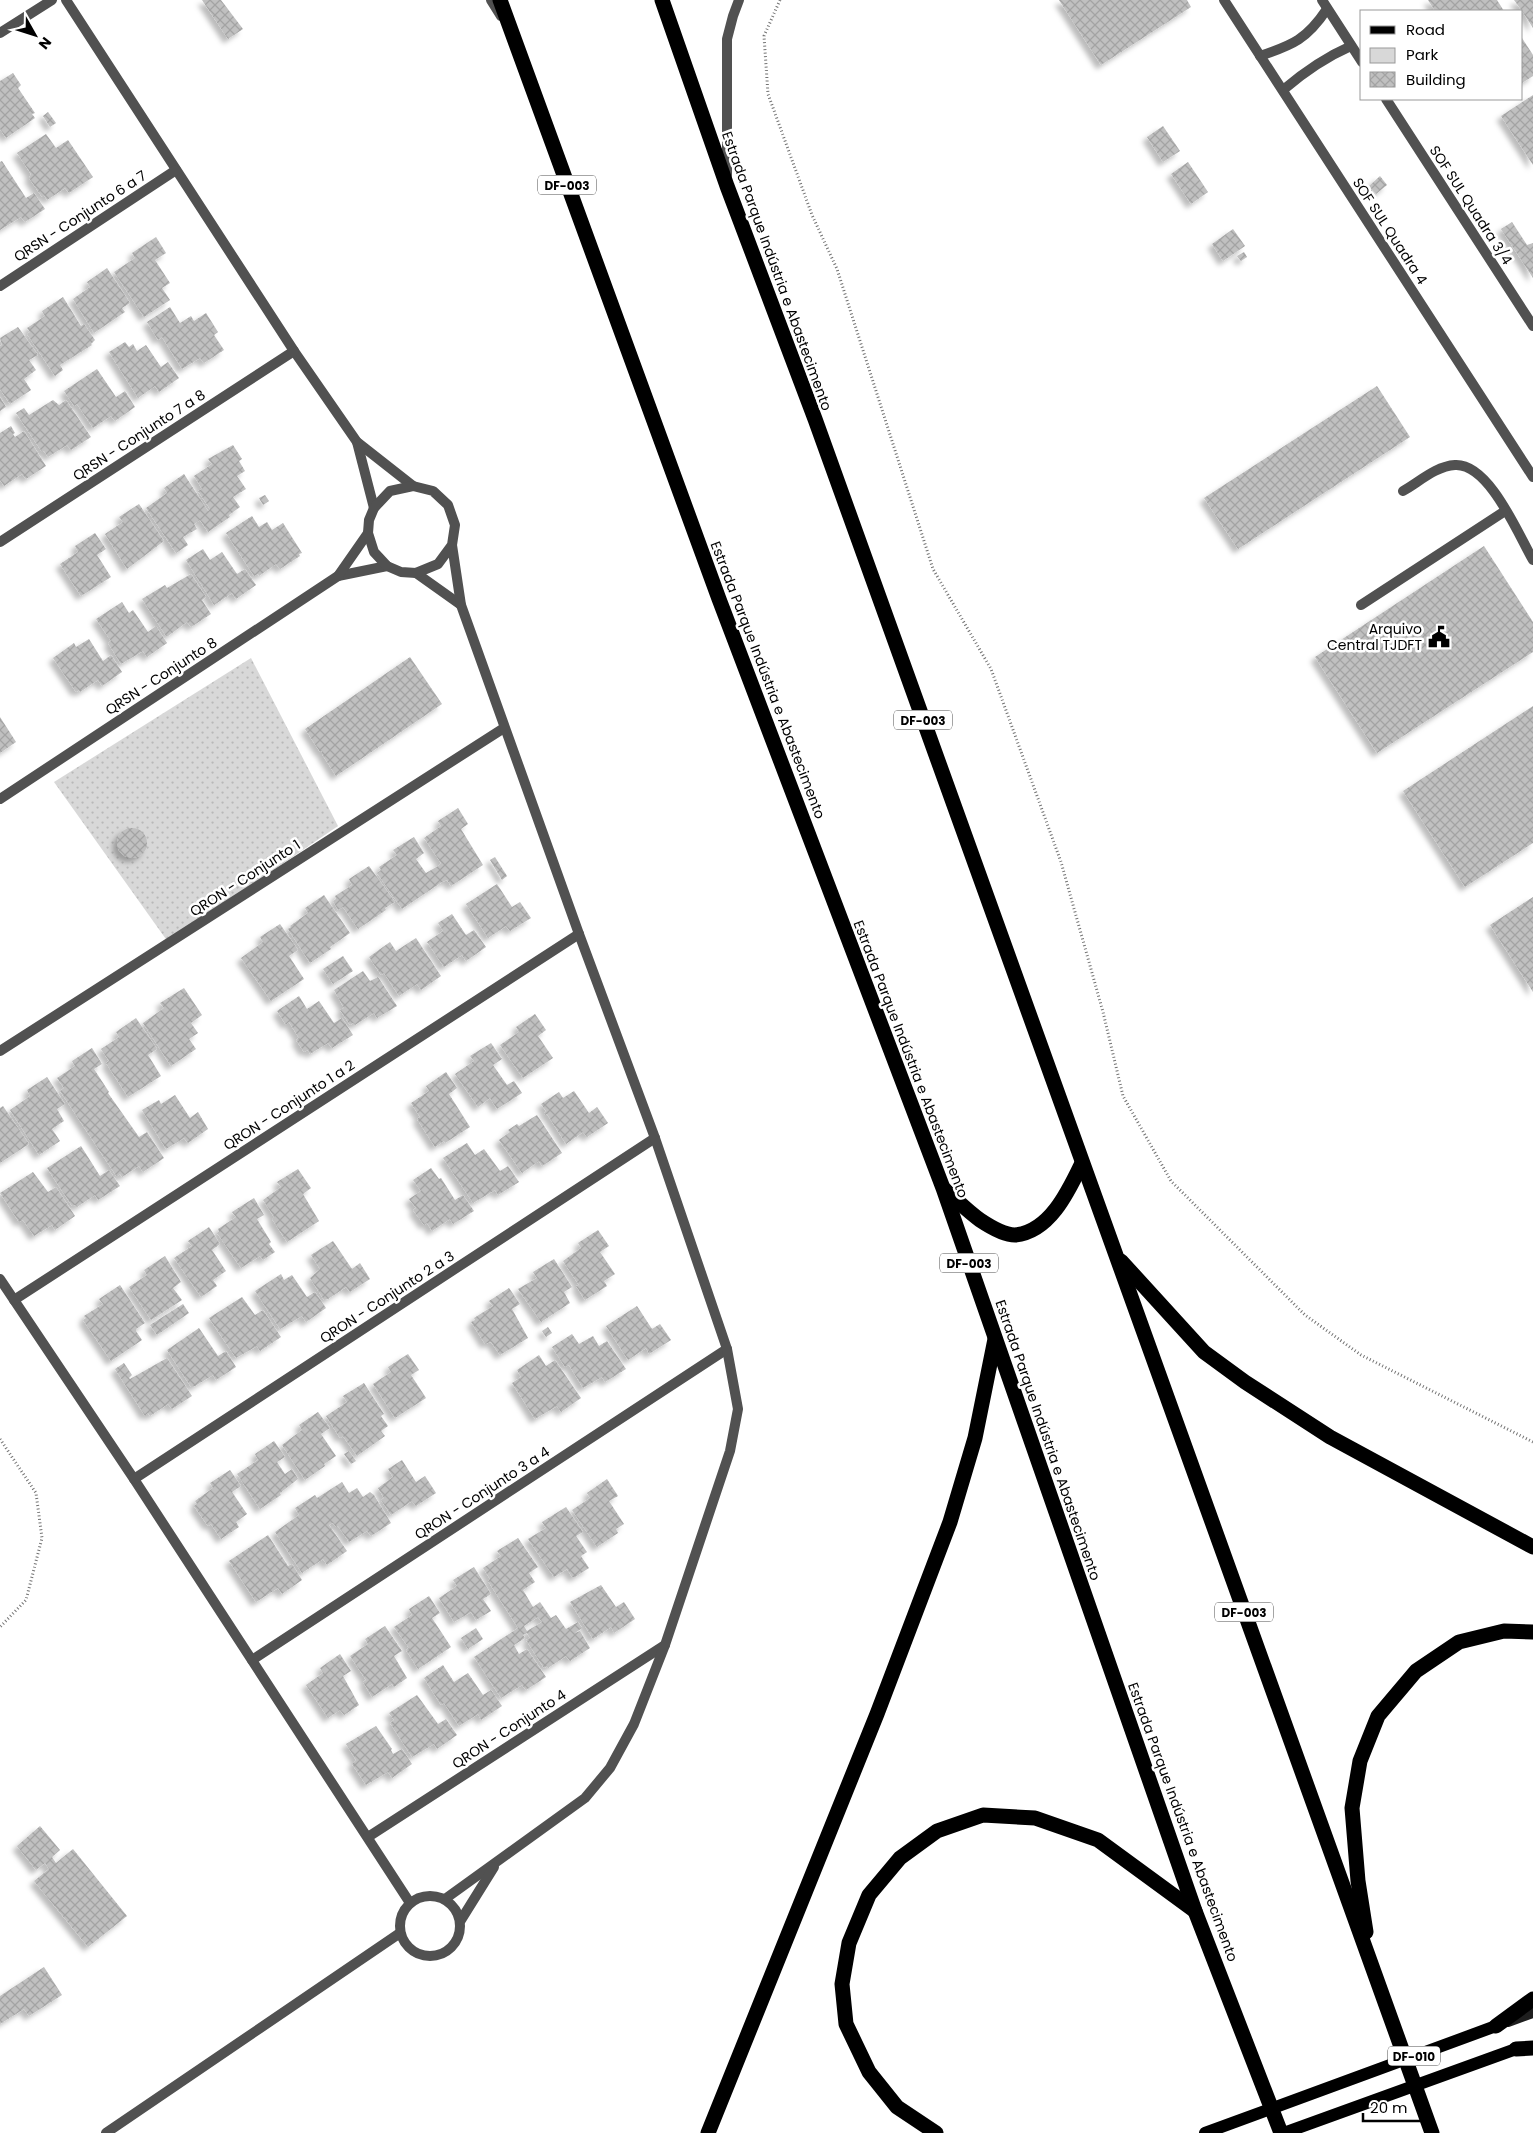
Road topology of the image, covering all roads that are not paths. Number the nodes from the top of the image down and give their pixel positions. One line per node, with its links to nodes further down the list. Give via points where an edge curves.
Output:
1 (52, 0): 9 (street)
2 (66, 0): 16 (street)
3 (491, 0): 10 (street)
4 (500, 0): 10 (highway, Estrada Parque Indústria e Abastecimento / DF-003)
5 (662, 0): 17 (highway, Estrada Parque Indústria e Abastecimento / DF-003)
6 (739, 0): 17 (street, via 727,39)
7 (1224, 0): 12 (street, SOF SUL Quadra 4)
8 (1325, 5): 11 (street); 12 (street, via 1317,24 1301,39)
9 (0, 33)
10 (514, 37): 42 (highway, Estrada Parque Indústria e Abastecimento / DF-003, via 719,599)
11 (1351, 46): 13 (street); 14 (street, via 1302,74)
12 (1260, 56): 14 (street, SOF SUL Quadra 4)
13 (1360, 59)
14 (1283, 90): 22 (street, SOF SUL Quadra 4)
15 (1387, 100): 19 (street, SOF SUL Quadra 3/4)
16 (176, 170): 18 (street, QRSN - Conjunto 6 a 7); 20 (street)
17 (727, 186): 41 (highway, Estrada Parque Indústria e Abastecimento / DF-003, via 815,419)
18 (0, 286)
19 (1533, 326)
20 (294, 351): 21 (street); 28 (street, QRSN - Conjunto 7 a 8)
21 (357, 442): 23 (street); 25 (street)
22 (1533, 477)
23 (413, 486): 25 (street, via 390,491); 29 (street, via 433,491 448,505 455,525)
24 (1403, 491): 26 (street, via 1441,468 1456,465 1472,468 1483,477)
25 (374, 508): 27 (street)
26 (1505, 511): 30 (street); 35 (street)
27 (368, 533): 31 (street, via 374,552); 33 (street, QRSN - Conjunto 8)
28 (0, 542)
29 (452, 545): 32 (street, via 438,564); 34 (street)
30 (1533, 560)
31 (387, 566): 32 (street, via 401,572); 33 (street, QRSN - Conjunto 8)
32 (416, 573): 34 (street)
33 (338, 576): 37 (street, QRSN - Conjunto 8)
34 (461, 605): 36 (street)
35 (1361, 605)
36 (504, 728): 38 (street); 39 (street, QRON - Conjunto 1)
37 (0, 799)
38 (578, 934): 40 (street); 45 (street, QRON - Conjunto 1 a 2)
39 (0, 1051)
40 (655, 1138): 47 (street); 48 (street, QRON - Conjunto 2 a 3)
41 (1082, 1163): 42 (highway, via 1067,1194 1046,1219 1031,1230 1014,1235 979,1220); 43 (highway, Estrada Parque Indústria e Abastecimento / DF-003)
42 (943, 1188): 46 (highway, Estrada Parque Indústria e Abastecimento / DF-003)
43 (1116, 1256): 49 (highway, via 1204,1352 1245,1382 1330,1437); 60 (highway, Estrada Parque Indústria e Abastecimento / DF-003)
44 (0, 1279): 45 (street)
45 (14, 1300): 48 (street)
46 (995, 1338): 57 (highway, Estrada Parque Indústria e Abastecimento / DF-003); 68 (highway, via 976,1438 950,1522 877,1714)
47 (727, 1349): 51 (street, via 738,1409 730,1452); 52 (street, QRON - Conjunto 3 a 4)
48 (134, 1479): 52 (street)
49 (1533, 1547)
50 (1533, 1632): 60 (highway, via 1504,1631 1459,1642 1416,1671 1378,1716 1360,1761 1352,1808 1358,1881)
51 (665, 1645): 53 (street, QRON - Conjunto 4); 54 (street, via 634,1724 610,1768 585,1798)
52 (252, 1660): 53 (street)
53 (368, 1837): 56 (street)
54 (497, 1862): 55 (street); 58 (street)
55 (444, 1899): 56 (street, via 433,1895); 58 (street, via 455,1908)
56 (410, 1903): 59 (street, via 401,1916)
57 (1195, 1911): 69 (highway, via 1098,1840 1035,1818 983,1815 936,1831 900,1858 869,1895 850,1943 842,1984 846,2024 869,2072 897,2108); 71 (highway, Estrada Parque Indústria e Abastecimento / DF-003)
58 (460, 1920): 59 (street, via 460,1934 454,1946 443,1954 429,1957 416,1954)
59 (400, 1933): 67 (street)
60 (1372, 1968): 72 (highway, Estrada Parque Indústria e Abastecimento / DF-003)
61 (1533, 1999): 63 (highway)
62 (1533, 2013): 63 (street, DF-010)
63 (1496, 2026): 70 (main road, DF-010)
64 (1533, 2043): 66 (street, DF-010)
65 (1533, 2048): 66 (highway)
66 (1516, 2049): 71 (main road, DF-010)
67 (106, 2133)
68 (708, 2133)
69 (936, 2133)
70 (1205, 2133)
71 (1282, 2133)
72 (1432, 2133)

